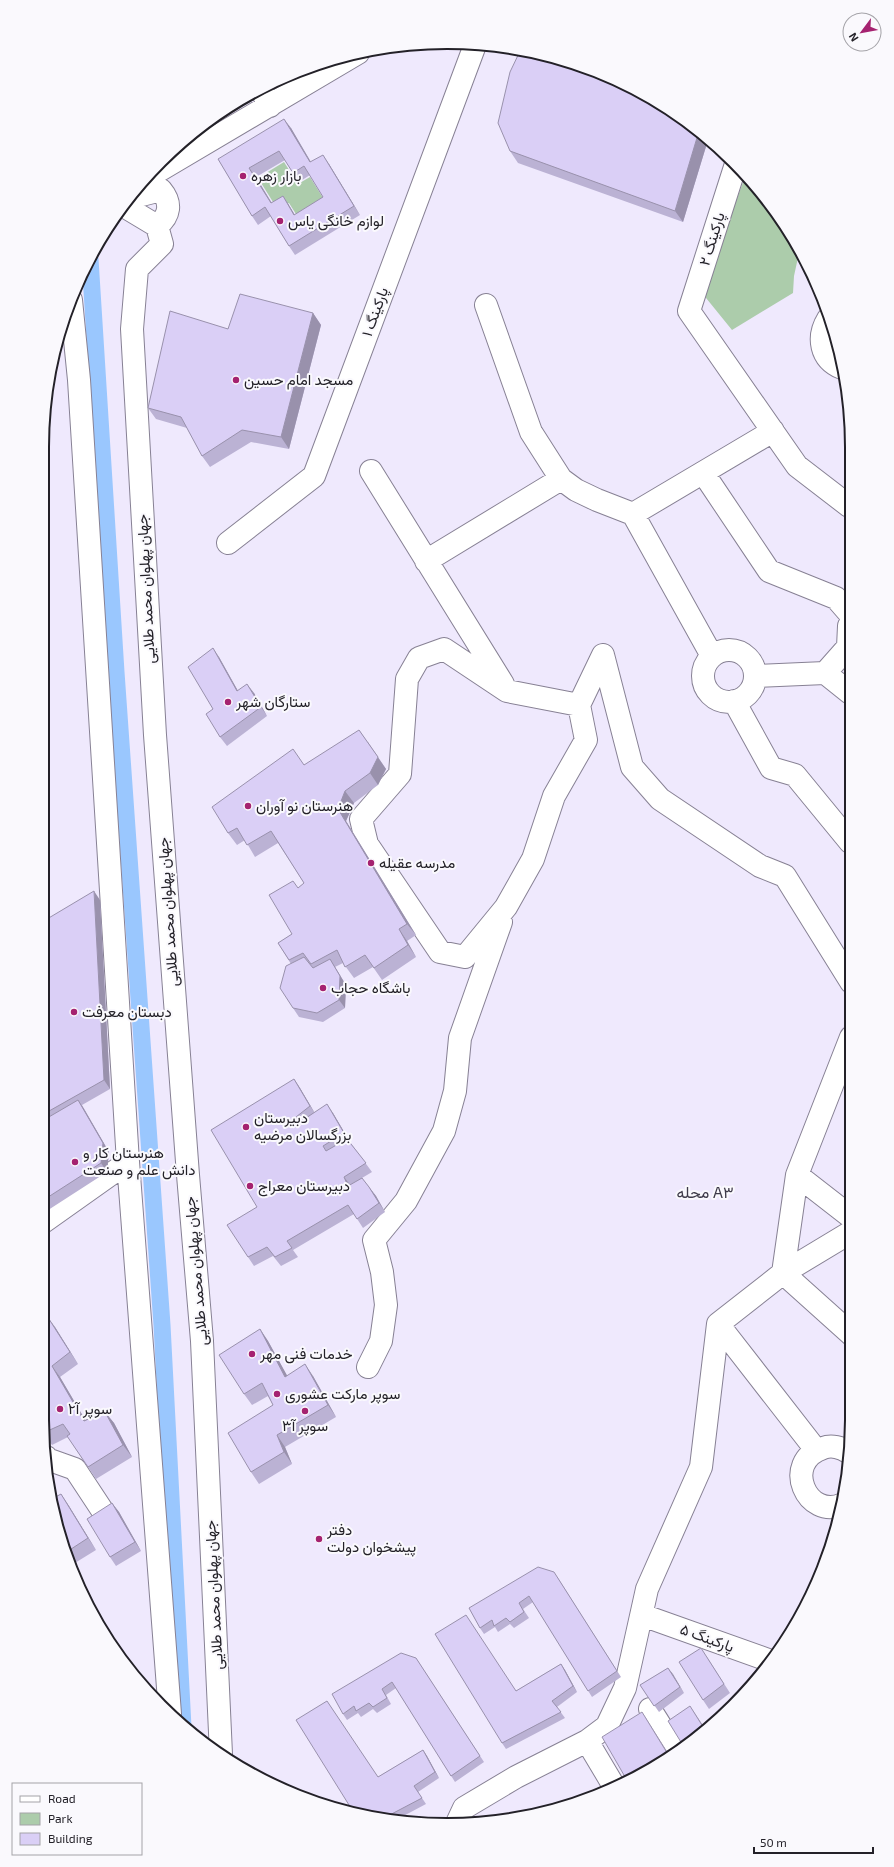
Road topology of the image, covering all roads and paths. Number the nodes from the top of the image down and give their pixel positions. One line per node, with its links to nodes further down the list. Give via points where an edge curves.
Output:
1 (473, 50): 18 (street, پارکینگ ۱, via 314,476)
2 (329, 67): 3 (street)
3 (266, 98): 5 (street)
4 (733, 172): 12 (street, پارکینگ ۲, via 689,311)
5 (153, 181): 7 (street, via 166,196 169,208 167,215)
6 (128, 209): 7 (street)
7 (157, 226): 52 (street, جهان پهلوان محمد طلایی, via 162,244 136,269 132,329 155,735 202,1341)
8 (486, 305): 15 (street, via 531,432)
9 (72, 315): 33 (street, via 79,380)
10 (825, 323): 11 (street, via 821,346 825,356)
11 (836, 365)
12 (773, 431): 14 (street); 16 (street, via 797,466)
13 (371, 471): 19 (street)
14 (704, 474): 17 (street); 20 (street, via 769,571 836,598)
15 (561, 479): 17 (street, via 576,490); 19 (street)
16 (845, 503)
17 (633, 514): 22 (street)
18 (228, 544)
19 (426, 561): 26 (street)
20 (845, 609)
21 (845, 651): 23 (street)
22 (712, 656): 24 (street, via 727,650 743,654 750,660); 27 (street, via 704,670 706,686 710,694 717,699)
23 (825, 674): 24 (street); 25 (street)
24 (755, 676): 27 (street, via 754,685 749,693)
25 (845, 689)
26 (507, 691): 28 (street); 30 (street, via 444,649 419,658 407,679 400,774 361,819 366,844 440,952 465,958)
27 (734, 701): 29 (street, via 771,768 795,775)
28 (579, 704): 30 (street, via 586,740 554,796 533,859); 31 (street, via 603,655 632,767 660,799 760,866 785,876)
29 (845, 836)
30 (506, 907): 41 (street, via 460,1038 455,1091 444,1131 406,1201 374,1240 382,1272 386,1305 381,1341)
31 (845, 974)
32 (845, 1052): 34 (street)
33 (128, 1162): 36 (street); 49 (street)
34 (797, 1175): 35 (street); 38 (street)
35 (845, 1212)
36 (49, 1218)
37 (845, 1236): 38 (street)
38 (783, 1273): 39 (street); 40 (street)
39 (718, 1324): 42 (street); 47 (street, via 701,1467 647,1589)
40 (845, 1329)
41 (368, 1367)
42 (816, 1450): 43 (street, via 837,1447); 45 (street, via 803,1464 801,1474 805,1493 820,1505)
43 (844, 1450)
44 (51, 1460): 46 (street, via 75,1469)
45 (835, 1506)
46 (102, 1510)
47 (642, 1615): 48 (street, پارکینگ ۵); 51 (street, via 625,1688 607,1726)
48 (765, 1660)
49 (169, 1704)
50 (650, 1709): 53 (street)
51 (587, 1741): 54 (street); 55 (street, via 516,1777 464,1808)
52 (221, 1747)
53 (674, 1747)
54 (612, 1782)
55 (460, 1818)

